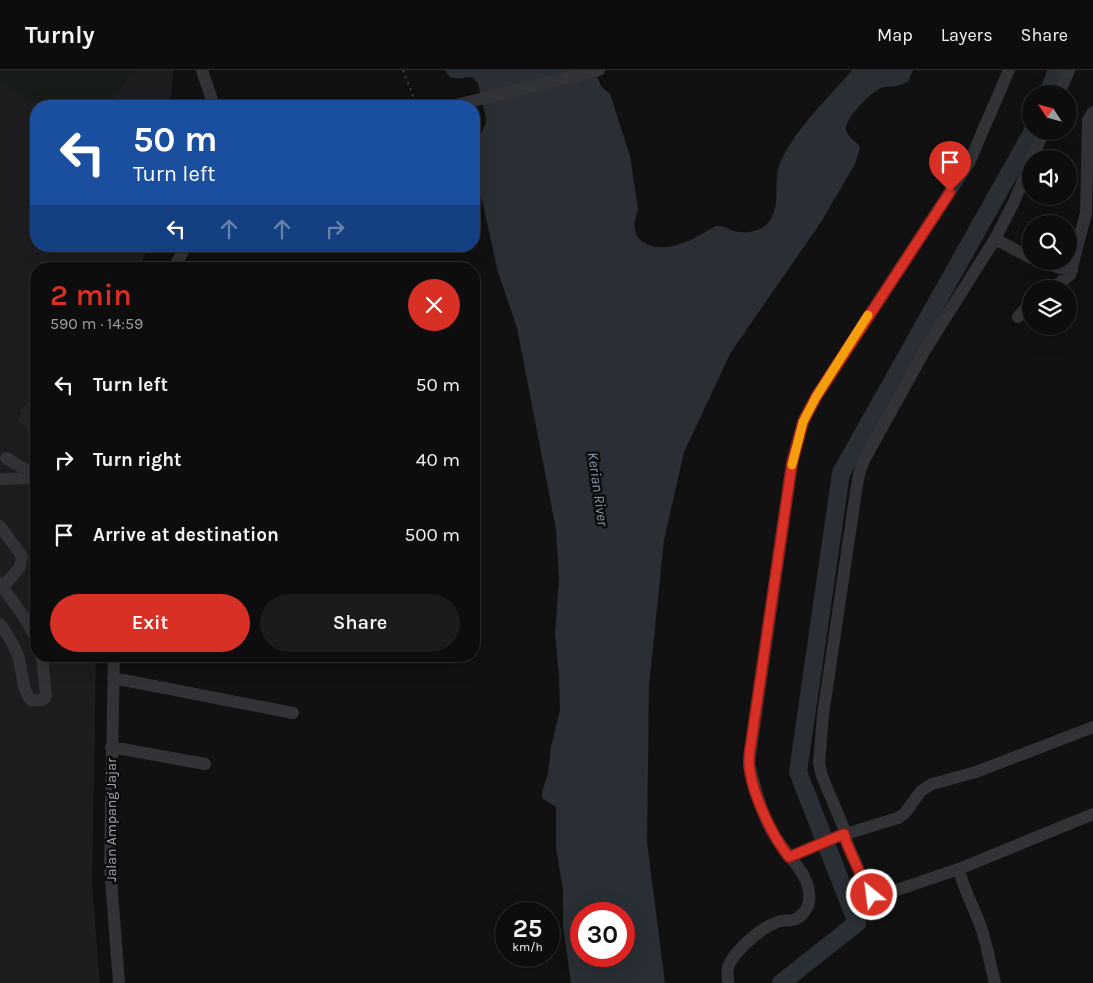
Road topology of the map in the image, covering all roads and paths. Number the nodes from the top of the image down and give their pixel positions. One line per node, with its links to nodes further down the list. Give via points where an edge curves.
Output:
1 (202, 70): 7 (street)
2 (403, 70): 8 (path)
3 (598, 70): 9 (street)
4 (1009, 70): 36 (street, via 969,163 816,397 797,443 749,763 769,828)
5 (1069, 70): 6 (street)
6 (1063, 85)
7 (212, 100)
8 (415, 100)
9 (480, 100)
10 (1093, 112): 13 (street, via 1088,120 1086,213)
11 (1022, 183): 12 (street)
12 (995, 239): 14 (street); 35 (street, via 925,350 858,474 819,763 843,826)
13 (1077, 250)
14 (1022, 253)
15 (1072, 270): 16 (street)
16 (1064, 280)
17 (1022, 312): 18 (street)
18 (1018, 317)
19 (3, 455): 20 (street); 22 (street, via 8,462 8,471)
20 (30, 471)
21 (30, 478): 22 (street)
22 (1, 480)
23 (0, 526): 24 (street, via 22,556 20,567)
24 (2, 585): 26 (street)
25 (0, 624): 27 (street, via 18,656 31,700 42,700 46,695)
26 (30, 627)
27 (43, 662)
28 (114, 662): 29 (street, Jalan Ampang Jajar)
29 (113, 678): 30 (street); 32 (street, Jalan Ampang Jajar)
30 (293, 713)
31 (1093, 727): 35 (street, via 976,772 932,784 898,818)
32 (111, 747): 33 (street); 38 (street, Jalan Ampang Jajar, via 110,868)
33 (205, 764)
34 (1093, 814): 37 (street)
35 (842, 835): 36 (street); 37 (street, via 867,889 876,897)
36 (789, 857): 39 (street, via 805,878 809,901 805,912 795,920 781,921 766,928 750,940 734,955 727,969)
37 (959, 869): 40 (street, via 962,884 982,929)
38 (119, 983)
39 (728, 983)
40 (995, 983)

